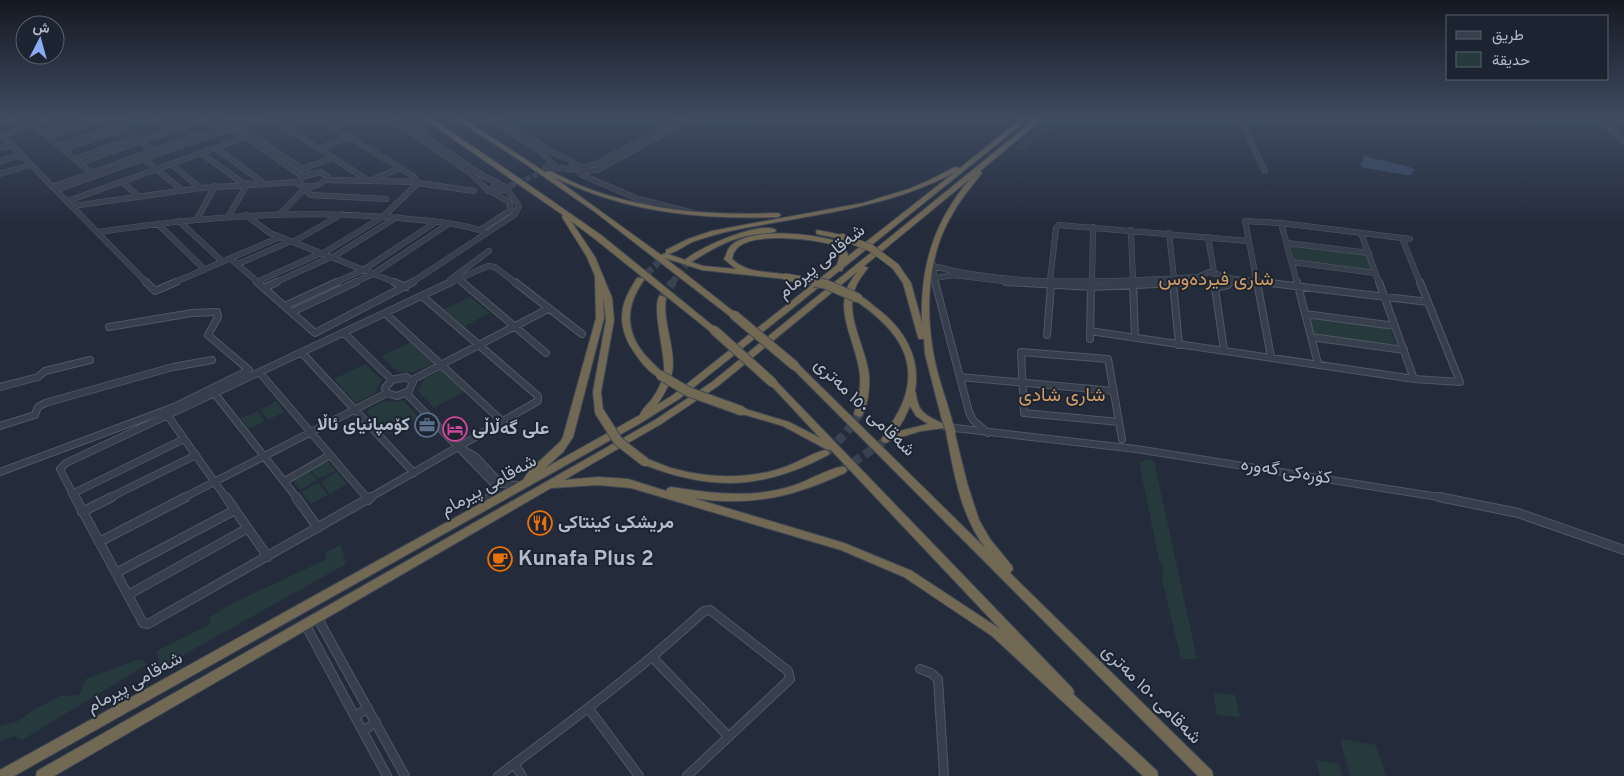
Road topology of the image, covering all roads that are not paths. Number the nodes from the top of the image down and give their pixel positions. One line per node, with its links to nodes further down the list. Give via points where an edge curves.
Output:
1 (17, 152): 23 (street)
2 (68, 152): 28 (street)
3 (103, 152): 28 (street)
4 (150, 152): 41 (street)
5 (162, 152): 26 (street)
6 (222, 152): 49 (street)
7 (268, 152): 44 (street)
8 (277, 152): 38 (street)
9 (324, 152): 24 (street)
10 (374, 152): 35 (street)
11 (440, 152): 62 (street, via 472,174)
12 (448, 152): 57 (street)
13 (476, 152): 67 (highway)
14 (510, 152): 36 (highway, شەقامی ١٥٠ مەتری)
15 (541, 152): 32 (street)
16 (552, 152): 25 (street)
17 (619, 152): 39 (street)
18 (629, 152): 39 (street, via 596,170)
19 (989, 152): 30 (highway, شەقامی پیرمام)
20 (992, 152): 30 (highway, شەقامی پیرمام)
21 (1256, 152): 40 (street)
22 (201, 153): 31 (street); 53 (street)
23 (20, 155): 27 (street); 33 (street)
24 (332, 158): 38 (street); 46 (street)
25 (566, 158): 29 (street); 32 (street)
26 (144, 159): 37 (street); 58 (street)
27 (0, 161)
28 (77, 161): 41 (street)
29 (571, 162): 34 (street); 39 (street)
30 (978, 162): 68 (highway, via 967,161 908,192); 96 (highway, via 981,170 944,222); 104 (highway, شەقامی پیرمام); 109 (highway, شەقامی پیرمام)
31 (171, 164): 37 (street); 59 (street)
32 (553, 164): 34 (street); 34 (street, via 548,168)
33 (30, 165): 42 (street); 58 (street)
34 (559, 166): 39 (street)
35 (400, 168): 46 (street); 51 (street, via 413,176)
36 (535, 168): 71 (highway, via 611,198); 92 (highway, شەقامی ١٥٠ مەتری)
37 (156, 169): 47 (street); 60 (street)
38 (302, 169): 43 (street)
39 (580, 170): 71 (street, via 632,197)
40 (1265, 171)
41 (91, 173): 58 (street)
42 (0, 174)
43 (309, 174): 44 (street); 45 (street, via 325,173)
44 (302, 176): 48 (street)
45 (327, 180): 46 (street); 50 (street)
46 (369, 181): 51 (street)
47 (122, 182): 63 (street); 65 (street)
48 (297, 182): 49 (street); 56 (street)
49 (263, 183): 53 (street)
50 (322, 183): 54 (street); 56 (street)
51 (417, 183): 61 (street); 74 (street)
52 (510, 183): 57 (street)
53 (246, 184): 55 (street); 73 (street)
54 (402, 185)
55 (215, 186): 59 (street); 76 (street)
56 (308, 187): 64 (street, via 311,195); 69 (street)
57 (502, 187): 62 (street); 62 (street, via 490,187); 84 (street, via 518,204 519,210)
58 (54, 188): 65 (street)
59 (200, 188): 60 (street)
60 (182, 190): 63 (street)
61 (474, 191)
62 (490, 192): 84 (street, via 506,200 511,210)
63 (138, 196): 66 (street)
64 (386, 198)
65 (68, 201): 66 (street)
66 (73, 206): 85 (street)
67 (559, 209): 116 (highway, via 579,236); 193 (highway, bridge, via 714,330 773,383)
68 (830, 210): 71 (highway, via 762,216); 98 (highway, via 718,232 691,240)
69 (280, 214): 70 (street); 72 (street)
70 (342, 214): 74 (street); 94 (street)
71 (695, 214)
72 (246, 215): 73 (street); 88 (street, via 264,230)
73 (228, 216): 76 (street)
74 (384, 216): 75 (street); 99 (street)
75 (398, 217): 78 (street); 101 (street)
76 (197, 219): 77 (street)
77 (179, 221): 80 (street); 105 (street)
78 (436, 222): 81 (street); 111 (street)
79 (1281, 223): 87 (street); 93 (street, via 1245,221); 95 (street)
80 (158, 224): 85 (street); 110 (street)
81 (448, 224): 84 (street); 114 (street)
82 (1093, 226): 83 (street); 125 (street, via 1057,226); 127 (street)
83 (1131, 230): 86 (street); 126 (street)
84 (483, 231): 128 (street)
85 (99, 232): 110 (street, via 155,291)
86 (1169, 233): 89 (street); 121 (street)
87 (1361, 233): 90 (street); 100 (street)
88 (280, 237): 94 (street); 102 (street)
89 (1208, 237): 93 (street); 112 (street)
90 (1402, 238): 91 (street); 136 (street)
91 (1410, 239)
92 (638, 240): 115 (highway, via 689,265); 164 (highway, شەقامی ١٥٠ مەتری, bridge)
93 (1248, 241): 123 (street)
94 (292, 242): 99 (street); 107 (street)
95 (1287, 243): 100 (street); 106 (street)
96 (933, 250): 108 (street); 158 (highway, via 924,301)
97 (490, 251): 132 (street)
98 (669, 252)
99 (322, 253): 101 (street); 124 (street)
100 (1369, 253): 113 (street)
101 (332, 257): 111 (street); 130 (street)
102 (231, 259): 105 (street); 107 (street)
103 (689, 260): 158 (highway, bridge, via 719,242 758,232 807,230 842,236 871,248 895,266 907,283)
104 (867, 261): 178 (highway, via 852,282 848,296 848,311 866,374 864,400); 202 (highway, شەقامی پیرمام, via 715,384 636,436)
105 (224, 262): 110 (street)
106 (1292, 262): 113 (street); 129 (street)
107 (238, 264): 124 (street)
108 (933, 266): 117 (street); 125 (street)
109 (840, 269): 115 (highway, via 844,255 840,245 822,238 784,235 733,246 728,258 736,267); 181 (highway, شەقامی پیرمام, via 699,381)
110 (205, 270)
111 (363, 270): 114 (street); 137 (street)
112 (1214, 272): 118 (street, via 1205,272); 122 (street)
113 (1375, 273): 135 (street)
114 (373, 274): 128 (street); 139 (street)
115 (758, 274): 172 (highway, bridge, via 825,284 858,298 888,321 907,348 913,370)
116 (599, 276): 190 (highway, bridge, via 608,298 610,320 597,392 599,411 616,440 645,462 686,476 729,481 778,473); 201 (highway, via 600,318 568,436 559,451)
117 (934, 278): 125 (street, via 952,275); 166 (street)
118 (1201, 279): 121 (street); 131 (street)
119 (458, 280): 132 (street); 138 (street, via 494,266); 144 (street)
120 (640, 280): 193 (highway, bridge, via 627,304 627,328 641,359 689,392 801,431)
121 (1174, 280): 126 (street); 152 (street)
122 (1228, 280): 123 (street); 131 (street, via 1226,287)
123 (1256, 281): 129 (street); 159 (street)
124 (257, 282): 130 (street)
125 (1050, 283): 127 (street); 148 (street)
126 (1133, 283): 127 (street); 150 (street)
127 (1091, 284): 145 (street)
128 (406, 287): 139 (street, via 315,333)
129 (1298, 287): 135 (street); 141 (street)
130 (264, 288): 137 (street)
131 (1215, 288): 154 (street)
132 (438, 289): 133 (street)
133 (422, 296): 140 (street); 153 (street)
134 (662, 298): 181 (highway, via 669,377 659,396)
135 (1384, 298): 136 (street); 143 (street)
136 (1429, 304): 167 (street, via 1461,381)
137 (285, 306): 139 (street)
138 (548, 309): 144 (street); 147 (street)
139 (292, 312)
140 (386, 314): 146 (street); 162 (street)
141 (1305, 314): 143 (street); 149 (street)
142 (109, 326): 196 (street, via 217,312 218,317 208,335 249,369 174,407)
143 (1394, 326): 155 (street)
144 (514, 327): 153 (street); 157 (street)
145 (1090, 331): 150 (street); 151 (street)
146 (344, 333): 156 (street); 168 (street)
147 (582, 334)
148 (1047, 335)
149 (1312, 337): 155 (street); 163 (street)
150 (1135, 338): 152 (street)
151 (1090, 339)
152 (1179, 344): 154 (street)
153 (478, 345): 162 (street); 180 (street, via 539,398)
154 (1224, 350): 159 (street)
155 (1404, 350): 167 (street)
156 (302, 353): 165 (street); 177 (street)
157 (546, 353)
158 (930, 357): 184 (highway)
159 (1271, 357): 163 (street)
160 (90, 360): 171 (street)
161 (212, 360): 183 (street, via 173,367 45,403 35,415)
162 (441, 364): 169 (street); 180 (street)
163 (1318, 364): 167 (street)
164 (795, 366): 215 (highway, شەقامی ١٥٠ مەتری)
165 (260, 373): 176 (street); 185 (street)
166 (960, 377): 170 (street); 186 (street, via 972,417)
167 (1414, 378)
168 (392, 380): 169 (street, via 406,377); 174 (street, via 385,388)
169 (412, 380): 175 (street, via 413,386)
170 (1022, 383): 173 (street); 173 (street, via 1021,352 1108,359); 182 (street, via 1024,413)
171 (0, 387)
172 (912, 390): 184 (highway, via 916,413); 184 (highway, via 886,439 921,428)
173 (1114, 391): 182 (street)
174 (387, 393): 175 (street, via 393,396); 177 (street)
175 (406, 393): 189 (street)
176 (215, 394): 179 (street); 194 (street)
177 (354, 409): 185 (street); 197 (street)
178 (859, 414)
179 (168, 416): 187 (street); 203 (street, via 66,463 60,472)
180 (502, 422): 189 (street)
181 (636, 422): 201 (highway, شەقامی پیرمام)
182 (1119, 422): 188 (street)
183 (0, 426)
184 (946, 426): 186 (street, کۆرەکی گەورە); 215 (highway, via 973,519)
185 (310, 432): 192 (street); 194 (street)
186 (988, 433): 211 (street, کۆرەکی گەورە, via 1136,449 1403,490 1518,513)
187 (184, 439): 191 (street); 203 (street)
188 (1122, 439)
189 (459, 447): 197 (street); 201 (street, via 472,454 500,484); 205 (street, via 462,454 495,486)
190 (825, 453)
191 (196, 455): 199 (street); 207 (street)
192 (330, 455): 198 (street); 204 (street)
193 (843, 456): 226 (highway)
194 (263, 457): 198 (street); 199 (street)
195 (842, 470): 200 (highway, via 787,493 745,499 708,498)
196 (0, 472)
197 (414, 473): 204 (street)
198 (284, 481): 209 (street)
199 (215, 482): 206 (street); 210 (street)
200 (628, 483): 202 (highway, via 598,481); 226 (highway, via 844,546 908,574 996,632)
201 (525, 484): 205 (highway, شەقامی پیرمام)
202 (552, 485): 216 (highway, شەقامی پیرمام)
203 (72, 494): 207 (street)
204 (368, 500): 209 (street)
205 (482, 508): 228 (highway, شەقامی پیرمام)
206 (235, 510): 208 (street); 213 (street)
207 (82, 512): 210 (street)
208 (248, 528): 212 (street); 214 (street)
209 (318, 528): 212 (street)
210 (99, 542): 213 (street)
211 (1624, 550)
212 (268, 557): 214 (street, via 150,624 143,623)
213 (116, 573): 214 (street)
214 (128, 595)
215 (1028, 595): 238 (highway, شەقامی ١٥٠ مەتری)
216 (318, 619): 217 (highway, شەقامی پیرمام); 220 (street)
217 (306, 626): 222 (street); 229 (highway, شەقامی پیرمام)
218 (653, 658): 221 (street); 225 (street); 225 (street, via 704,611 710,610 788,671 790,679 787,684)
219 (920, 669): 236 (street, via 938,679)
220 (368, 708): 222 (street); 223 (street)
221 (589, 709): 227 (street); 234 (street)
222 (355, 716): 224 (street)
223 (376, 722): 224 (street); 231 (street)
224 (363, 731): 230 (street)
225 (729, 737): 235 (street)
226 (1140, 763): 237 (highway)
227 (514, 764): 232 (street); 233 (street)
228 (3, 774)
229 (42, 776)
230 (387, 776)
231 (405, 776)
232 (498, 776)
233 (522, 776)
234 (639, 776)
235 (687, 776)
236 (944, 776)
237 (1152, 776)
238 (1207, 776)

